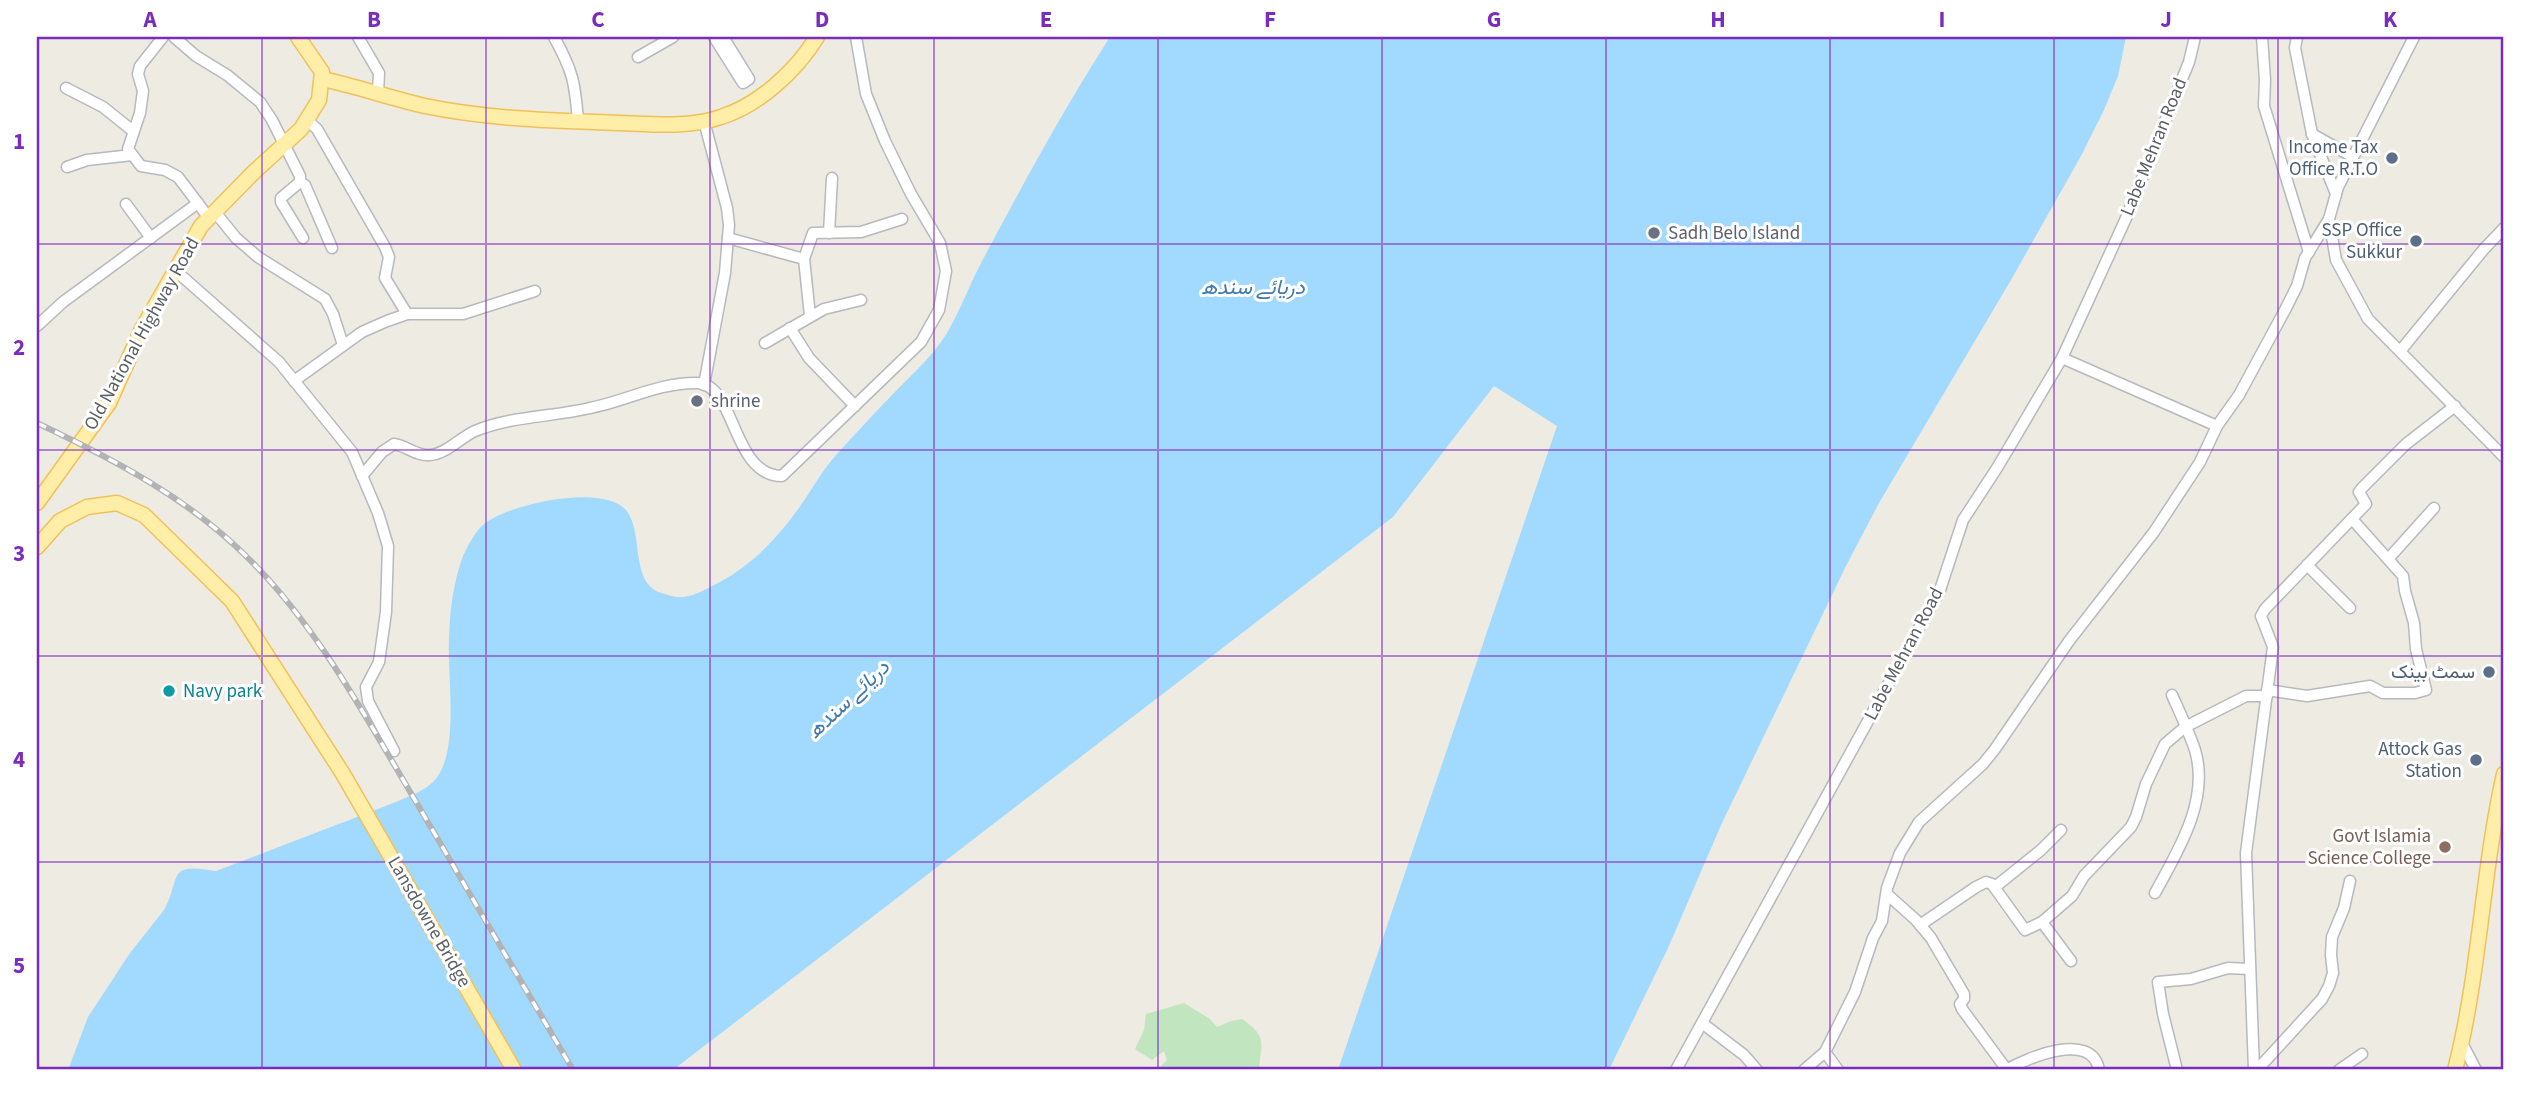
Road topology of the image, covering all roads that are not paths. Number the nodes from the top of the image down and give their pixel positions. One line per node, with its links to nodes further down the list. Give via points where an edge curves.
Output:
1 (163, 37): 22 (street, via 140,66 143,91)
2 (174, 37): 24 (street, via 260,102)
3 (298, 37): 16 (main road)
4 (358, 37): 18 (street, via 379,74)
5 (554, 37): 20 (street, via 575,83)
6 (673, 37): 15 (street)
7 (714, 37): 8 (street, via 743,83 749,79)
8 (723, 37)
9 (817, 37): 21 (main road, via 776,83 745,107)
10 (856, 37): 57 (street, via 866,94 885,141 940,243 946,271 939,310 921,342)
11 (2195, 37): 54 (street, Labe Mehran Road, via 2127,216)
12 (2262, 37): 42 (street, via 2264,106)
13 (2297, 37): 23 (street, via 2295,48)
14 (2414, 37): 26 (street)
15 (638, 57)
16 (322, 79): 18 (main road); 19 (main road, Old National Highway Road, via 319,100)
17 (66, 88): 22 (street, via 103,107)
18 (378, 93): 20 (main road, via 484,116)
19 (307, 120): 24 (main road, Old National Highway Road); 47 (street, via 317,129 385,247 389,257 385,278)
20 (578, 121): 21 (main road, via 678,125)
21 (704, 121): 40 (street, via 727,208)
22 (133, 131): 25 (street, via 128,149)
23 (2312, 134): 26 (street); 30 (street)
24 (284, 145): 29 (street); 33 (main road, Old National Highway Road)
25 (132, 155): 27 (street); 31 (street, via 141,166 178,177)
26 (2353, 157): 30 (street)
27 (67, 167)
28 (832, 177): 37 (street)
29 (300, 182): 39 (street, via 281,202); 41 (street)
30 (2336, 194): 35 (street)
31 (198, 203): 33 (street); 38 (street)
32 (126, 204): 38 (street)
33 (212, 215): 44 (main road, Old National Highway Road); 52 (street, via 258,257 325,299)
34 (902, 219): 37 (street, via 860,232)
35 (2329, 219): 42 (street); 53 (street, via 2336,260 2351,290 2368,319)
36 (2504, 228): 53 (street)
37 (829, 233): 43 (street, via 813,233)
38 (151, 238): 49 (street)
39 (303, 238)
40 (728, 238): 43 (street); 56 (street)
41 (332, 248)
42 (2309, 252): 59 (street, via 2285,310)
43 (804, 259): 48 (street)
44 (176, 271): 55 (street, via 279,362); 62 (main road, Old National Highway Road, via 142,329 109,403)
45 (536, 291): 47 (street, via 463,314)
46 (861, 300): 48 (street)
47 (407, 314): 52 (street)
48 (810, 316): 50 (street)
49 (37, 326)
50 (790, 328): 51 (street); 57 (street, via 808,358)
51 (765, 343)
52 (343, 345): 55 (street)
53 (2401, 350): 58 (street)
54 (2062, 358): 59 (street); 83 (street, Labe Mehran Road, via 1963,520 1940,590)
55 (294, 381): 61 (street, via 352,452)
56 (704, 385): 57 (street, via 725,405 749,456 775,476 782,476); 61 (street, via 648,390 590,408 504,422 474,431 432,456 394,444)
57 (855, 406)
58 (2455, 406): 60 (street); 64 (street, via 2406,444 2361,488 2366,504)
59 (2217, 426): 78 (street, via 2200,462 2154,532 2069,641 1995,749 1919,822 1900,853)
60 (2503, 454)
61 (362, 475): 72 (street, via 388,546 379,662 366,694)
62 (37, 503)
63 (2434, 508): 66 (street)
64 (2352, 519): 66 (street); 67 (street)
65 (37, 547): 87 (main road, Lansdowne Bridge, via 60,521 87,507 117,503 144,515 232,601 344,774)
66 (2389, 558): 69 (street, via 2403,576 2426,690 2383,693 2370,686 2308,696)
67 (2307, 565): 68 (street); 69 (street, via 2261,616 2273,647)
68 (2350, 608)
69 (2267, 693): 71 (street, via 2246,696); 82 (street, via 2246,853)
70 (2172, 695): 71 (street)
71 (2185, 727): 77 (street, via 2198,766 2195,804 2187,831); 79 (street, via 2165,744 2131,827 2084,876 2072,896)
72 (394, 751)
73 (2504, 774): 84 (main road)
74 (2061, 830): 76 (street)
75 (2350, 880): 95 (street, via 2330,944 2333,973 2329,986)
76 (1995, 887): 79 (street, via 2025,930); 80 (street, via 1986,882 1976,887)
77 (2155, 893)
78 (1888, 895): 80 (street); 85 (street, via 1855,992)
79 (2042, 922): 81 (street)
80 (1920, 925): 92 (street, via 1964,994 1962,1009)
81 (2071, 961)
82 (2250, 969): 94 (street, via 2228,968 2191,979 2158,982); 95 (street)
83 (1702, 1023): 88 (street, Labe Mehran Road); 89 (street)
84 (2462, 1043): 97 (main road); 98 (street)
85 (1825, 1052): 90 (street); 91 (street)
86 (2362, 1054): 96 (street)
87 (514, 1070)
88 (1676, 1070)
89 (1758, 1070)
90 (1804, 1070)
91 (1838, 1070)
92 (2006, 1070): 93 (street, via 2031,1057 2082,1050 2091,1055)
93 (2099, 1070)
94 (2177, 1070)
95 (2255, 1070)
96 (2339, 1070)
97 (2455, 1070)
98 (2476, 1070)

